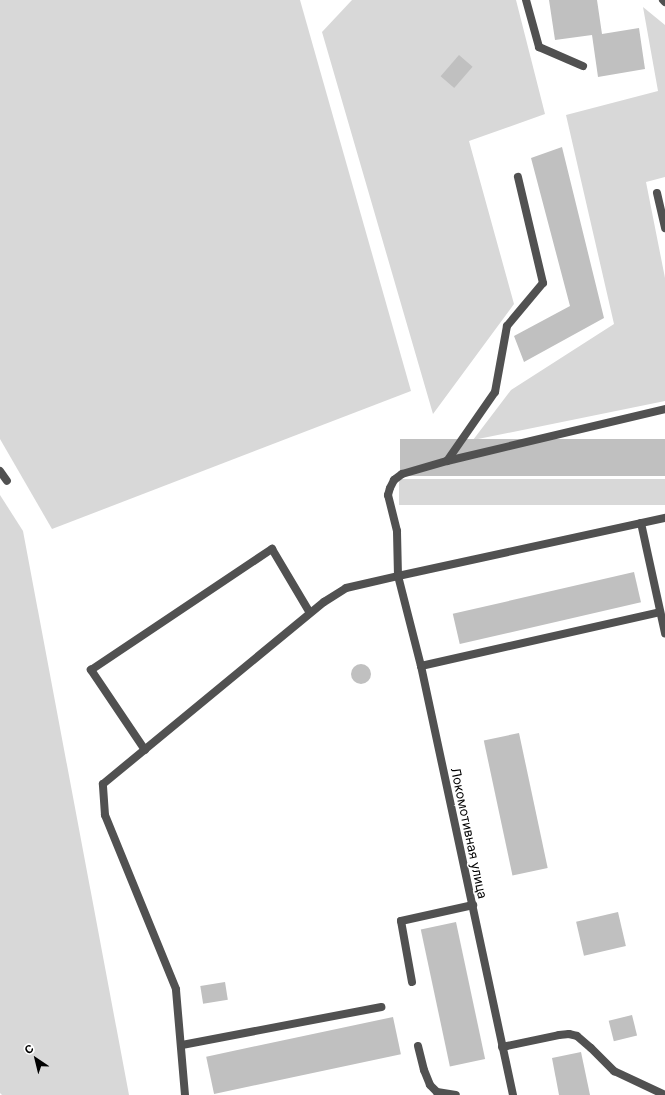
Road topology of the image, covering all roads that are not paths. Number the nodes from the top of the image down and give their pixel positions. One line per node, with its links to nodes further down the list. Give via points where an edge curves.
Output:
1 (526, 0): 2 (street, via 539,47)
2 (584, 66)
3 (518, 177): 7 (street, via 543,283 507,326 495,392)
4 (657, 193): 5 (street)
5 (665, 228)
6 (665, 409): 7 (street, Локомотивная улица)
7 (447, 461): 12 (street, Локомотивная улица, via 402,474 394,480 390,488 388,495 397,531)
8 (0, 471): 9 (street)
9 (7, 482)
10 (665, 518): 11 (street)
11 (641, 523): 12 (street); 13 (street)
12 (398, 576): 14 (street, via 346,588); 16 (street, Локомотивная улица)
13 (660, 612): 15 (street); 16 (street)
14 (310, 613): 17 (street); 17 (street, via 272,549 91,670)
15 (665, 633)
16 (421, 666): 18 (street, Локомотивная улица)
17 (145, 750): 21 (street, via 102,784 105,815 176,989)
18 (473, 905): 19 (street, via 401,921); 23 (street, Локомотивная улица)
19 (412, 982)
20 (381, 1008): 21 (street)
21 (182, 1045): 25 (street)
22 (418, 1046): 26 (street, via 430,1085 437,1092)
23 (502, 1047): 24 (street, via 559,1035 577,1036 614,1071); 27 (street, Локомотивная улица)
24 (665, 1094)
25 (185, 1095)
26 (456, 1095)
27 (513, 1095)

